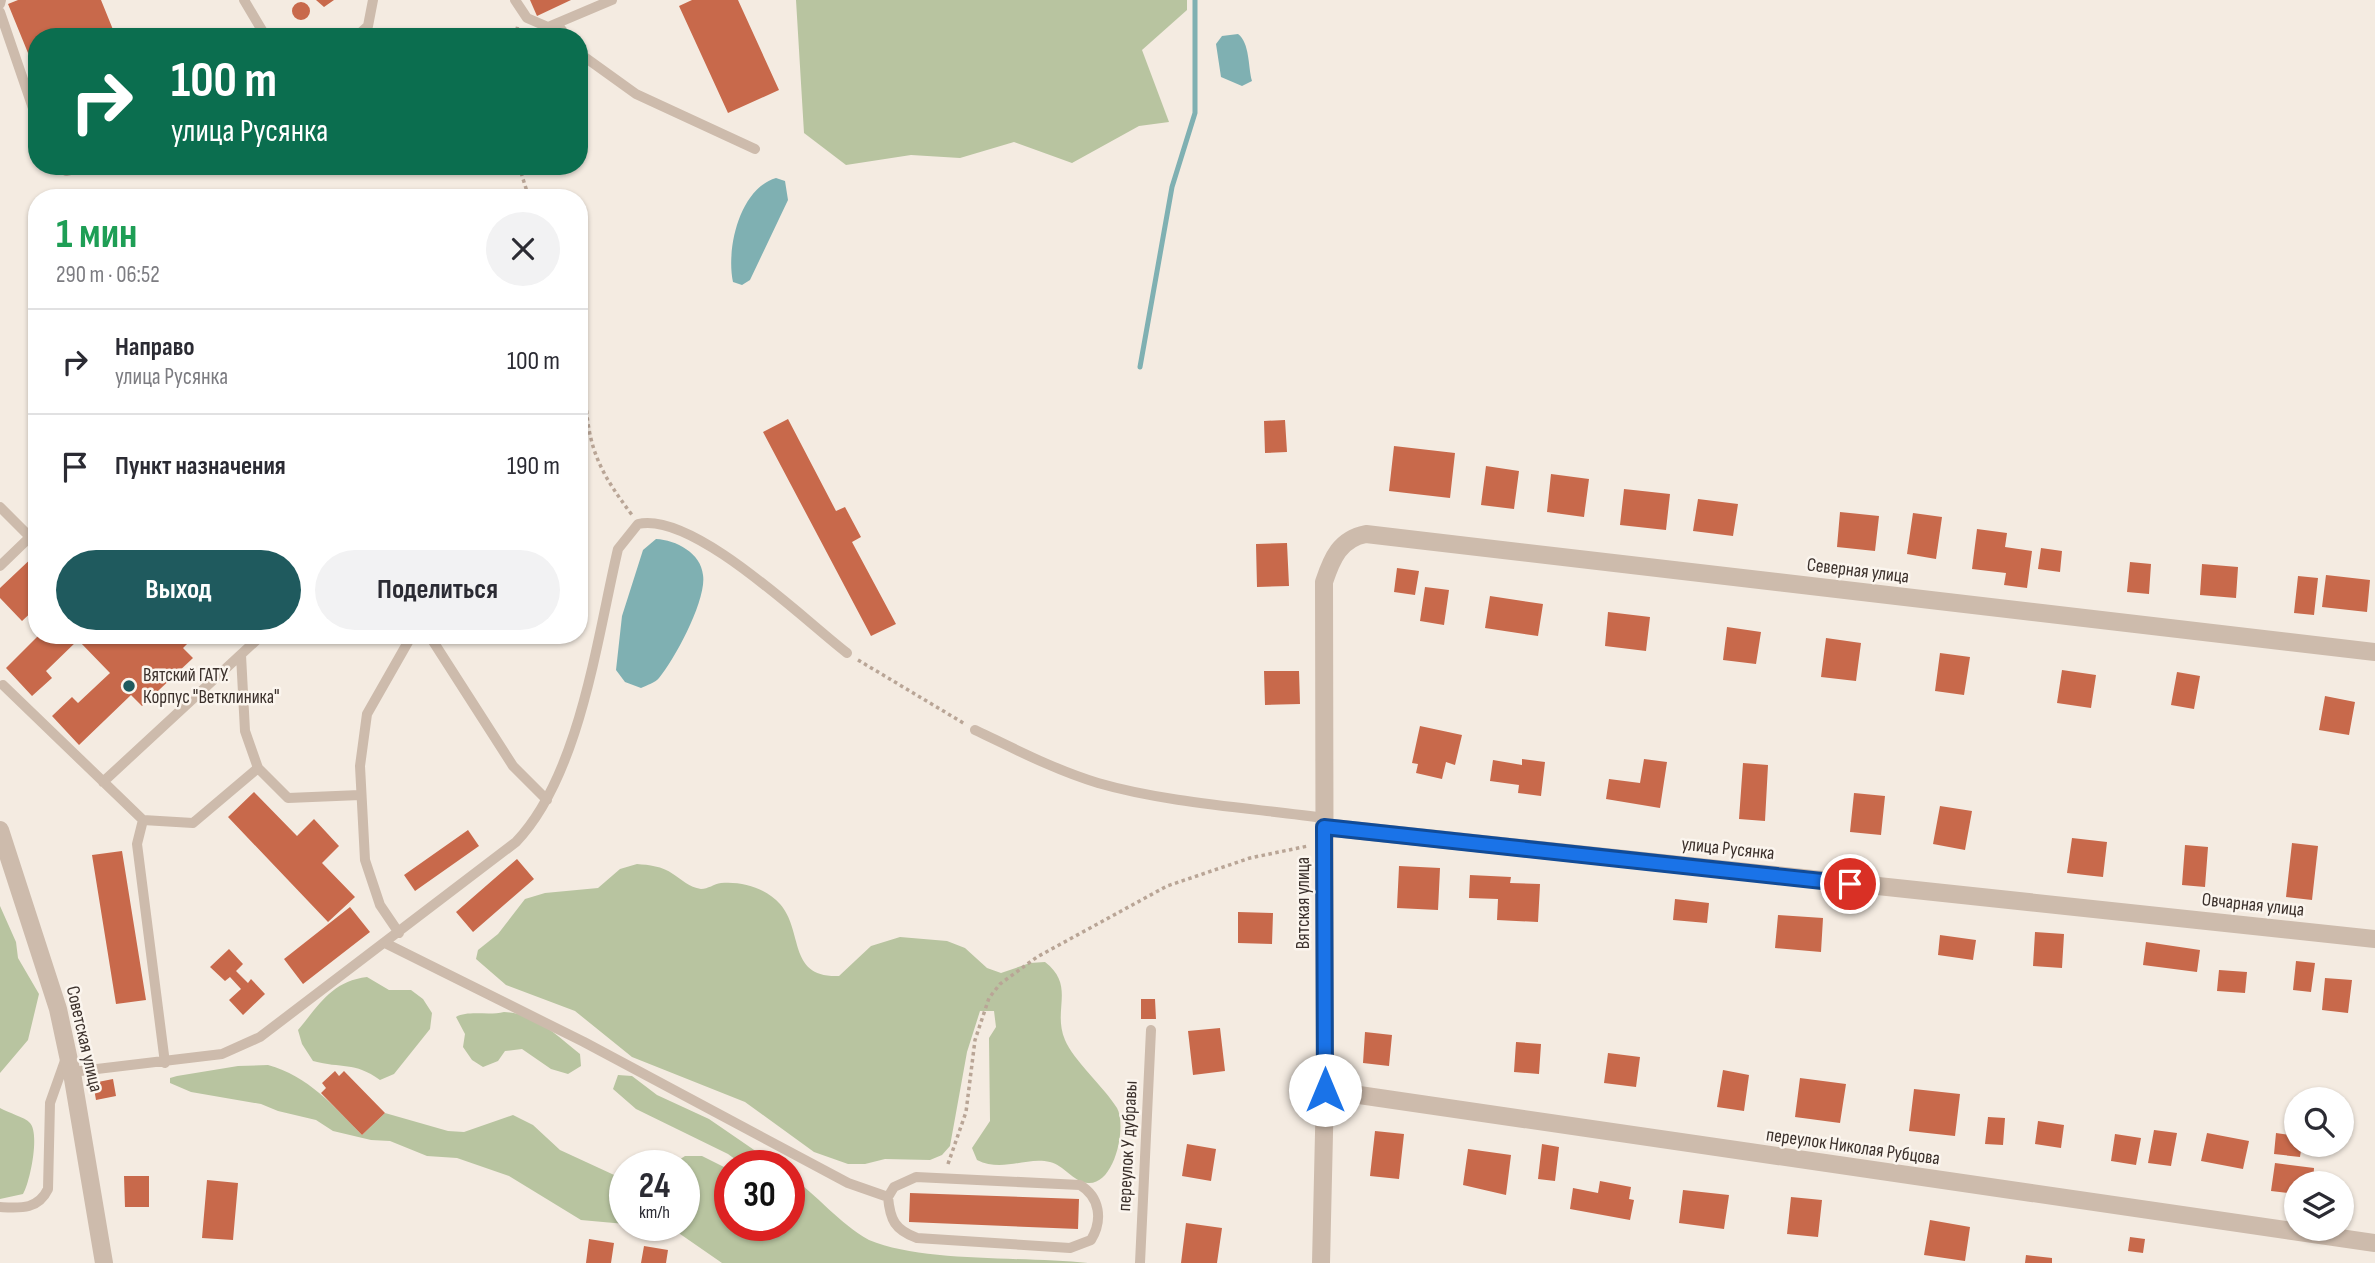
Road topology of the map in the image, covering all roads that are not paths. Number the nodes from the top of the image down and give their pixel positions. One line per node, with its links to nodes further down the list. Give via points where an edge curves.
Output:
1 (244, 0): 7 (lane)
2 (373, 0): 8 (lane)
3 (514, 0): 6 (lane, via 527,18 548,27)
4 (612, 0): 6 (lane)
5 (0, 12): 11 (lane)
6 (558, 25): 9 (lane)
7 (261, 28)
8 (366, 28)
9 (560, 28)
10 (588, 59): 12 (lane, via 636,94)
11 (28, 94)
12 (755, 149)
13 (0, 507): 14 (lane)
14 (28, 530)
15 (28, 539): 17 (lane)
16 (1340, 547): 21 (street, Северная улица, via 1366,534); 31 (street, Вятская улица, via 1324,582)
17 (0, 566)
18 (253, 644): 23 (lane)
19 (407, 644): 28 (lane, via 367,714)
20 (435, 644): 29 (lane, via 513,766)
21 (2375, 652)
22 (848, 653): 29 (lane, via 726,556 657,523 638,524 618,549 565,765)
23 (241, 655): 26 (lane, via 245,731); 27 (lane)
24 (3, 685): 27 (lane)
25 (975, 730): 31 (lane, via 1058,770 1100,783)
26 (258, 768): 28 (lane, via 288,799); 30 (lane, via 193,823)
27 (103, 782): 30 (lane)
28 (360, 795): 34 (lane, via 370,882)
29 (547, 800): 34 (lane, via 533,825 516,842)
30 (143, 820): 39 (lane, via 138,844)
31 (1324, 829): 33 (street, улица Русянка); 41 (street, Вятская улица)
32 (0, 830): 38 (street, Советская улица, via 58,1009)
33 (2127, 913): 35 (street, Овчарная улица)
34 (399, 933): 36 (lane)
35 (2375, 939)
36 (385, 943): 39 (lane, via 260,1037 222,1054); 42 (lane, via 584,1042 848,1183)
37 (1151, 1030): 46 (lane, переулок У дубравы)
38 (68, 1054): 40 (street, Советская улица); 43 (lane, via 50,1102 48,1189 44,1198 30,1207)
39 (165, 1063): 40 (lane)
40 (72, 1072): 45 (street, Советская улица)
41 (1325, 1090): 44 (street, переулок Николая Рубцова); 47 (street, Вятская улица)
42 (888, 1197): 42 (lane, via 890,1216 897,1227 917,1238 1070,1248 1091,1240 1097,1230 1097,1202 1092,1192 1080,1185 941,1177 904,1180)
43 (0, 1207)
44 (2375, 1243)
45 (104, 1263)
46 (1140, 1263)
47 (1321, 1263)

